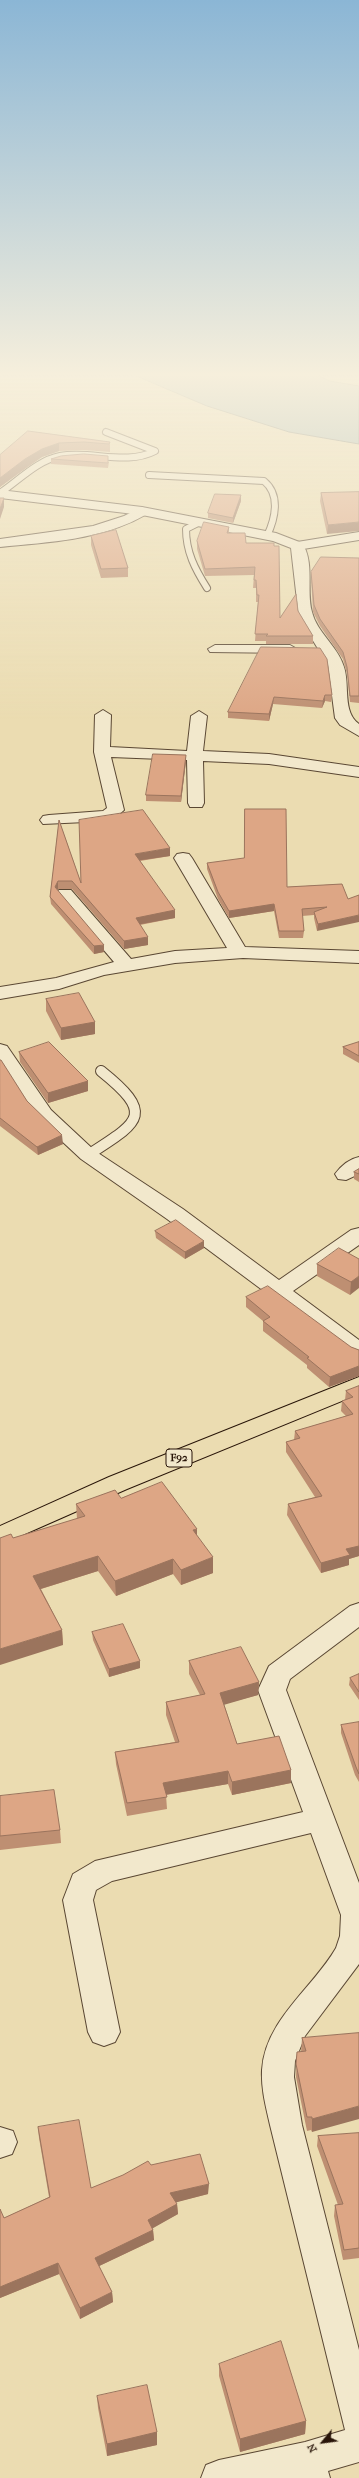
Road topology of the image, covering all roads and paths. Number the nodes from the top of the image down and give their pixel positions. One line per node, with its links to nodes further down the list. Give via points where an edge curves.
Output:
1 (272, 490): 5 (lane, via 275,498 271,529)
2 (0, 494): 3 (street)
3 (142, 511): 4 (street); 7 (street, via 132,518 107,526 49,538)
4 (198, 523): 5 (street); 9 (lane, via 186,530 185,545 195,571)
5 (267, 536): 8 (street)
6 (359, 536): 8 (street)
7 (0, 543)
8 (297, 546): 11 (street, via 301,557 304,610 308,625)
9 (207, 588)
10 (216, 649): 11 (street)
11 (327, 649): 14 (street, via 337,666 345,721)
12 (103, 716): 15 (street)
13 (199, 716): 16 (street)
14 (359, 731)
15 (102, 752): 16 (street); 19 (street, via 116,810 107,816)
16 (195, 754): 17 (street, via 269,759); 18 (street)
17 (359, 772)
18 (196, 804)
19 (49, 820)
20 (183, 858): 22 (street)
21 (65, 894): 24 (street)
22 (238, 952): 23 (street); 24 (street, via 175,957)
23 (359, 956)
24 (127, 966): 25 (street, via 101,970 59,983)
25 (0, 993)
26 (0, 1050): 28 (street, via 44,1114)
27 (100, 1071): 28 (lane, via 124,1089 135,1105 136,1119 128,1129)
28 (88, 1155): 30 (street, via 176,1214)
29 (359, 1235): 30 (street)
30 (278, 1291): 31 (street)
31 (359, 1351)
32 (359, 1385): 33 (main road, F92, via 118,1483)
33 (0, 1536)
34 (359, 1613): 35 (street, via 279,1673 272,1690)
35 (321, 1819): 36 (street, via 105,1870 83,1883 78,1900); 37 (street, via 356,1915 355,1937 344,1962 288,2036 279,2062 280,2090 308,2220)
36 (104, 2032)
37 (359, 2421)
38 (359, 2444): 39 (street)
39 (308, 2469): 40 (street)
40 (219, 2478)

